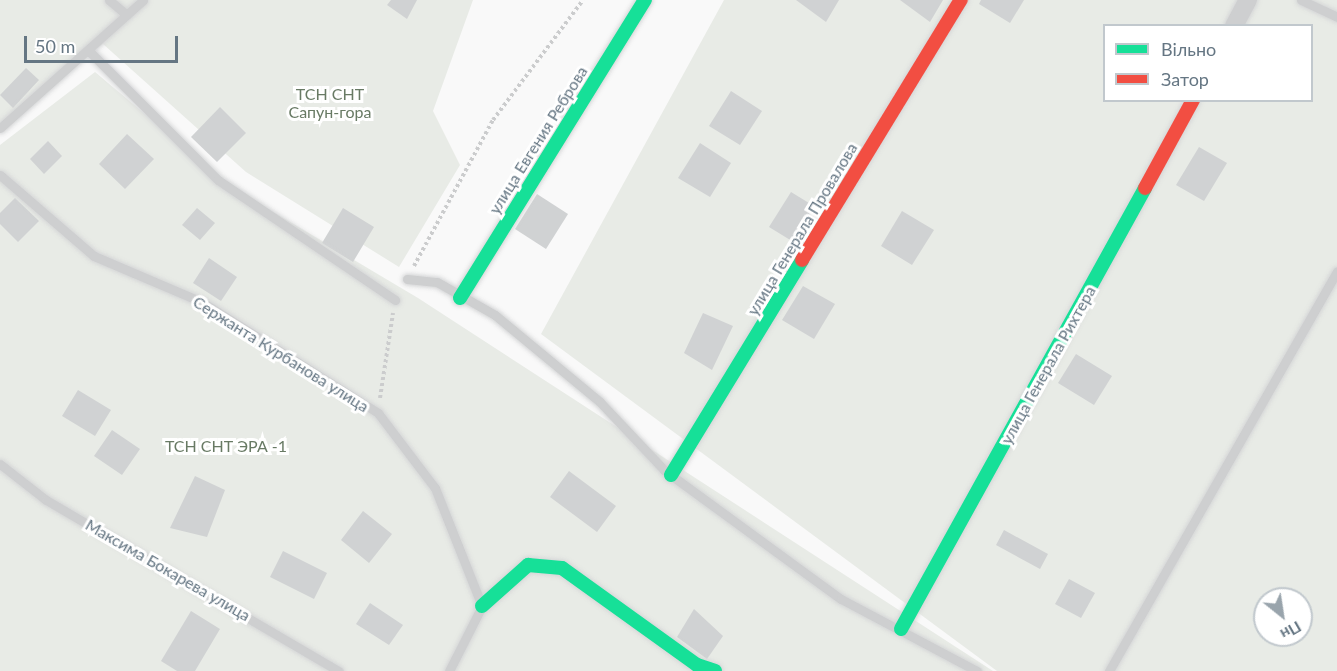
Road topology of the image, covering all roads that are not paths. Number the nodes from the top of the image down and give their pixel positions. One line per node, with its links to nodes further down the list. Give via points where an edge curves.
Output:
1 (109, 0): 7 (lane)
2 (142, 0): 7 (lane)
3 (645, 0): 16 (street, улица Евгения Реброва)
4 (961, 0): 19 (street, улица Генерала Провалова)
5 (1248, 0): 9 (street)
6 (1301, 0): 8 (lane)
7 (127, 15): 10 (lane)
8 (1337, 17)
9 (1235, 24)
10 (88, 51): 12 (lane); 17 (lane, via 218,180)
11 (1192, 102): 21 (street, улица Генерала Рихтера)
12 (0, 128)
13 (0, 175): 20 (lane, Сержанта Курбанова улица, via 94,256 202,303 378,413 435,488)
14 (1337, 272): 26 (lane)
15 (407, 279): 16 (lane, via 438,282)
16 (460, 298): 19 (lane, via 495,315 542,352)
17 (395, 300)
18 (0, 464): 22 (lane, Максима Бокарева улица, via 46,500)
19 (671, 475): 21 (lane, via 841,599)
20 (482, 606): 23 (lane); 24 (street, via 528,565 562,568 697,664)
21 (901, 629): 25 (lane)
22 (339, 671)
23 (449, 671)
24 (715, 671)
25 (977, 671)
26 (1109, 671)

